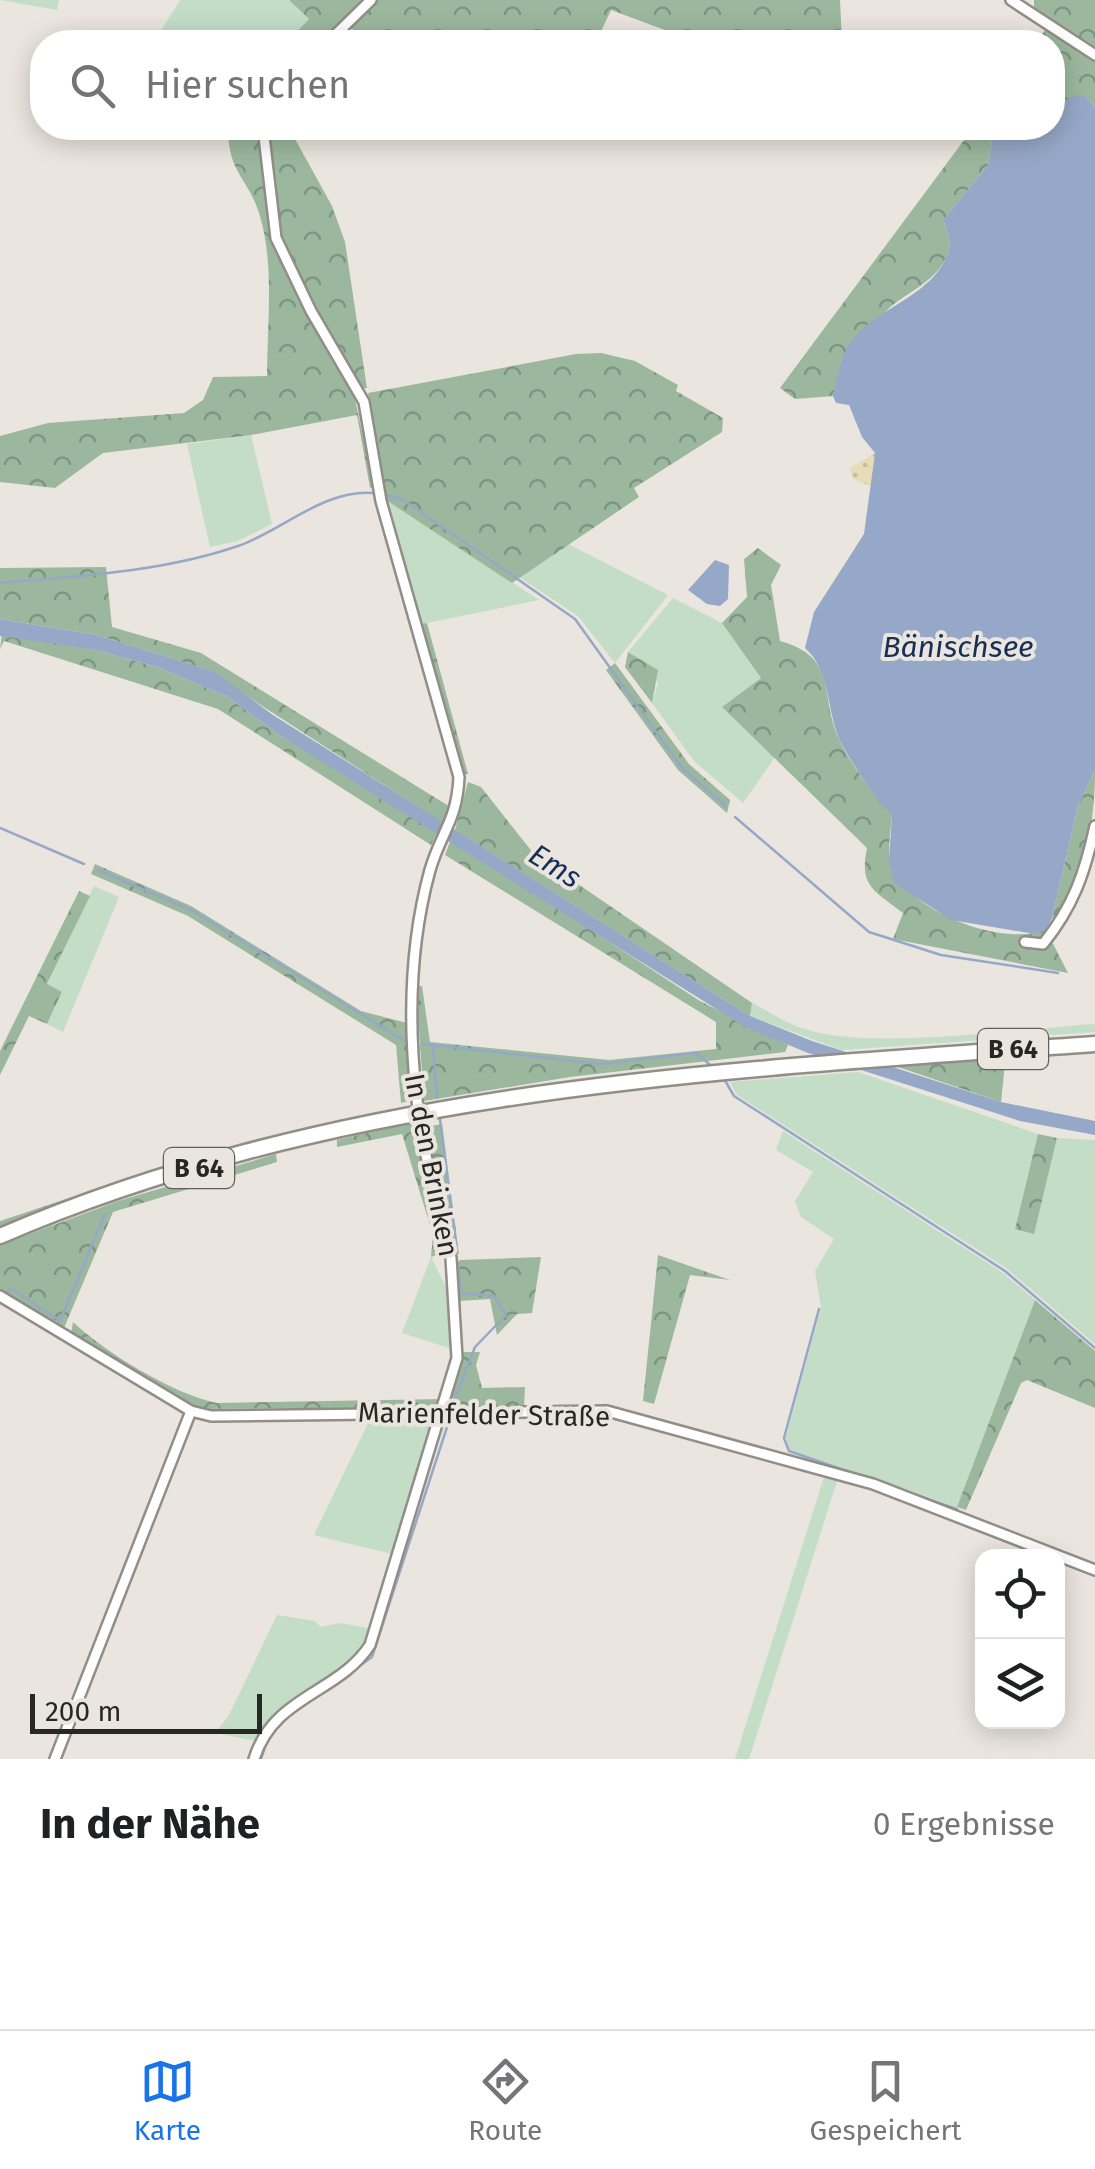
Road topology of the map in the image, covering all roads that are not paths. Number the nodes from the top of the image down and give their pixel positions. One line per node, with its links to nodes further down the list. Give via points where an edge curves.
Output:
1 (371, 0): 3 (street)
2 (1011, 0): 4 (street)
3 (340, 30)
4 (1056, 30)
5 (1065, 36): 6 (street)
6 (1095, 56)
7 (264, 140): 14 (street, In den Brinken, bridge, via 276,238 364,402 382,502 459,776 453,823 428,880 410,1016 421,1134 451,1258 458,1344)
8 (1095, 826): 9 (street, via 1068,914 1043,944)
9 (1025, 942)
10 (1095, 1044): 11 (main road, B 64, via 724,1069 490,1100 308,1138 117,1193)
11 (0, 1236)
12 (0, 1296): 13 (street, Marienfelder Straße)
13 (190, 1411): 14 (street, Marienfelder Straße); 16 (street)
14 (443, 1411): 15 (street, Marienfelder Straße, via 613,1412 873,1484); 17 (street, In den Brinken, via 370,1645 359,1660 271,1722)
15 (1095, 1570)
16 (55, 1759)
17 (254, 1759)

